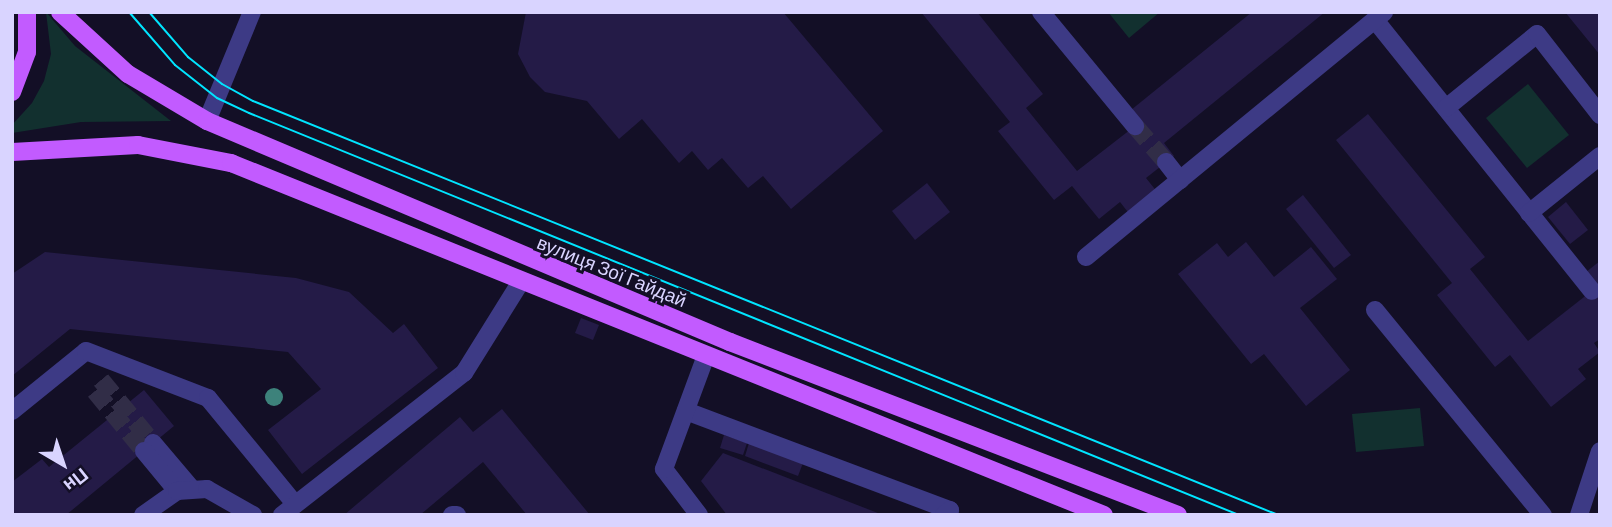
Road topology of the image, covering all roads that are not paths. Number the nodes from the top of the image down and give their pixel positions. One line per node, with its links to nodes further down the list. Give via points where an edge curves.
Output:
1 (27, 12): 6 (main road, via 27,52)
2 (60, 12): 9 (main road, вулиця Зої Гайдай, via 128,74)
3 (252, 12): 9 (street)
4 (1041, 12): 10 (street)
5 (1379, 16): 7 (street); 14 (street)
6 (12, 92)
7 (1446, 108): 8 (street, via 1537,34); 15 (street)
8 (1600, 115)
9 (207, 121): 32 (main road, вулиця Зої Гайдай, via 730,342)
10 (1135, 126)
11 (12, 152): 17 (main road, via 138,145 190,152 231,163)
12 (1600, 156): 15 (street)
13 (1166, 162): 14 (street)
14 (1180, 180): 16 (street)
15 (1529, 213): 18 (street)
16 (1086, 257)
17 (520, 283): 20 (main road); 26 (street, via 464,373)
18 (1592, 290)
19 (1375, 310): 33 (street)
20 (705, 358): 22 (street); 31 (main road)
21 (12, 411): 26 (street, via 86,351 208,398)
22 (686, 411): 29 (street, via 664,469); 30 (street, via 950,510)
23 (149, 447): 25 (street)
24 (1600, 451): 34 (street)
25 (184, 490): 27 (street); 28 (street, via 207,489)
26 (288, 510)
27 (143, 515)
28 (253, 515)
29 (699, 515)
30 (944, 515)
31 (1104, 515)
32 (1178, 515)
33 (1543, 515)
34 (1579, 515)

